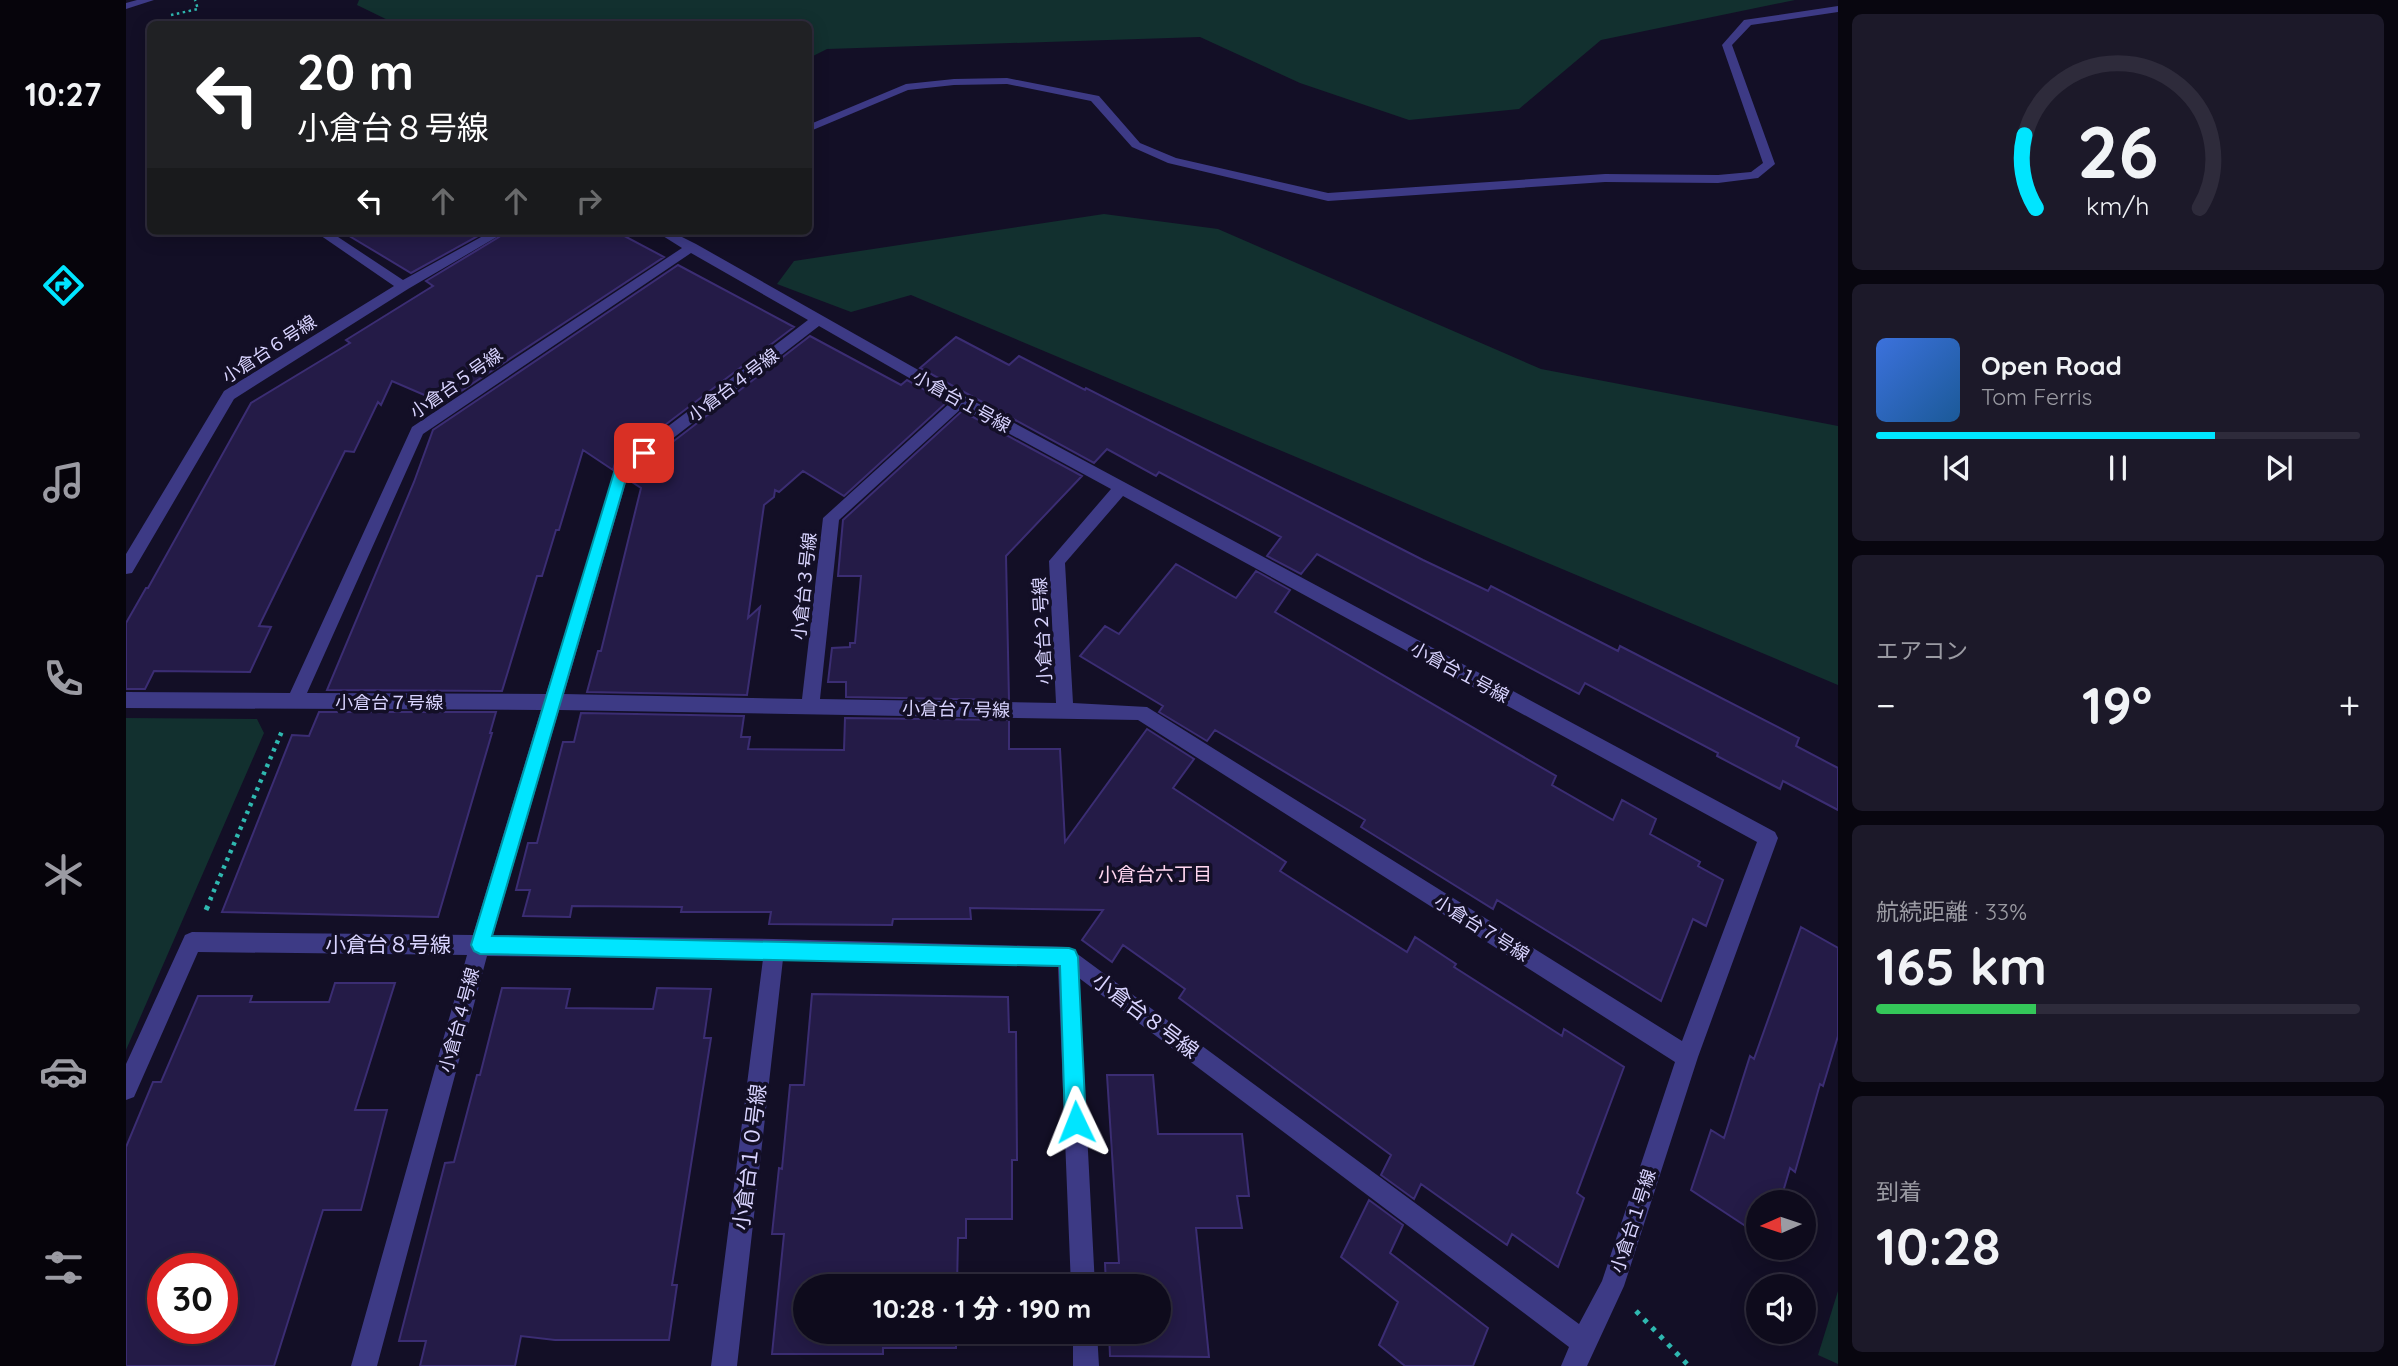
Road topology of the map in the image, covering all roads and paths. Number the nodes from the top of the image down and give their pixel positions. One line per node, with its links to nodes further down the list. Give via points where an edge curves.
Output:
1 (149, 0): 2 (street)
2 (126, 6)
3 (1838, 9): 4 (street, via 1748,22 1727,45 1769,164 1754,174 1730,178 1605,178 1328,197 1172,161 1136,145 1095,98 1007,81 906,88)
4 (812, 127)
5 (326, 235): 9 (street)
6 (494, 235): 9 (street, 小倉台６号線)
7 (669, 235): 8 (street, 小倉台１号線)
8 (692, 247): 10 (street, 小倉台１号線); 15 (street, 小倉台５号線, via 417,431)
9 (402, 286): 13 (street, 小倉台６号線, via 229,396)
10 (818, 320): 11 (street, 小倉台１号線); 16 (street, 小倉台４号線, via 622,469)
11 (961, 401): 12 (street, 小倉台１号線); 17 (street, 小倉台３号線, via 831,518)
12 (1121, 488): 18 (street, 小倉台２号線, via 1057,561); 23 (street, 小倉台１号線, via 1768,838)
13 (126, 568)
14 (126, 700): 15 (street, 小倉台７号線)
15 (295, 701): 16 (street, 小倉台７号線); 19 (path)
16 (552, 702): 17 (street, 小倉台７号線); 20 (street, 小倉台４号線)
17 (810, 706): 18 (street, 小倉台７号線)
18 (1065, 711): 23 (street, 小倉台７号線, via 1141,712)
19 (192, 942): 20 (street, 小倉台８号線); 24 (street)
20 (480, 945): 21 (street, 小倉台８号線); 29 (street, 小倉台４号線)
21 (774, 949): 22 (street, 小倉台８号線); 30 (street, 小倉台１０号線)
22 (1069, 957): 25 (street); 27 (street, 小倉台８号線)
23 (1687, 1057): 26 (street, 小倉台１号線)
24 (126, 1089)
25 (1082, 1274)
26 (1612, 1286): 27 (street, 小倉台１号線); 33 (path)
27 (1583, 1342): 32 (street, 小倉台１号線)
28 (1085, 1344): 31 (street)
29 (363, 1366)
30 (724, 1366)
31 (1086, 1366)
32 (1574, 1366)
33 (1689, 1366)

